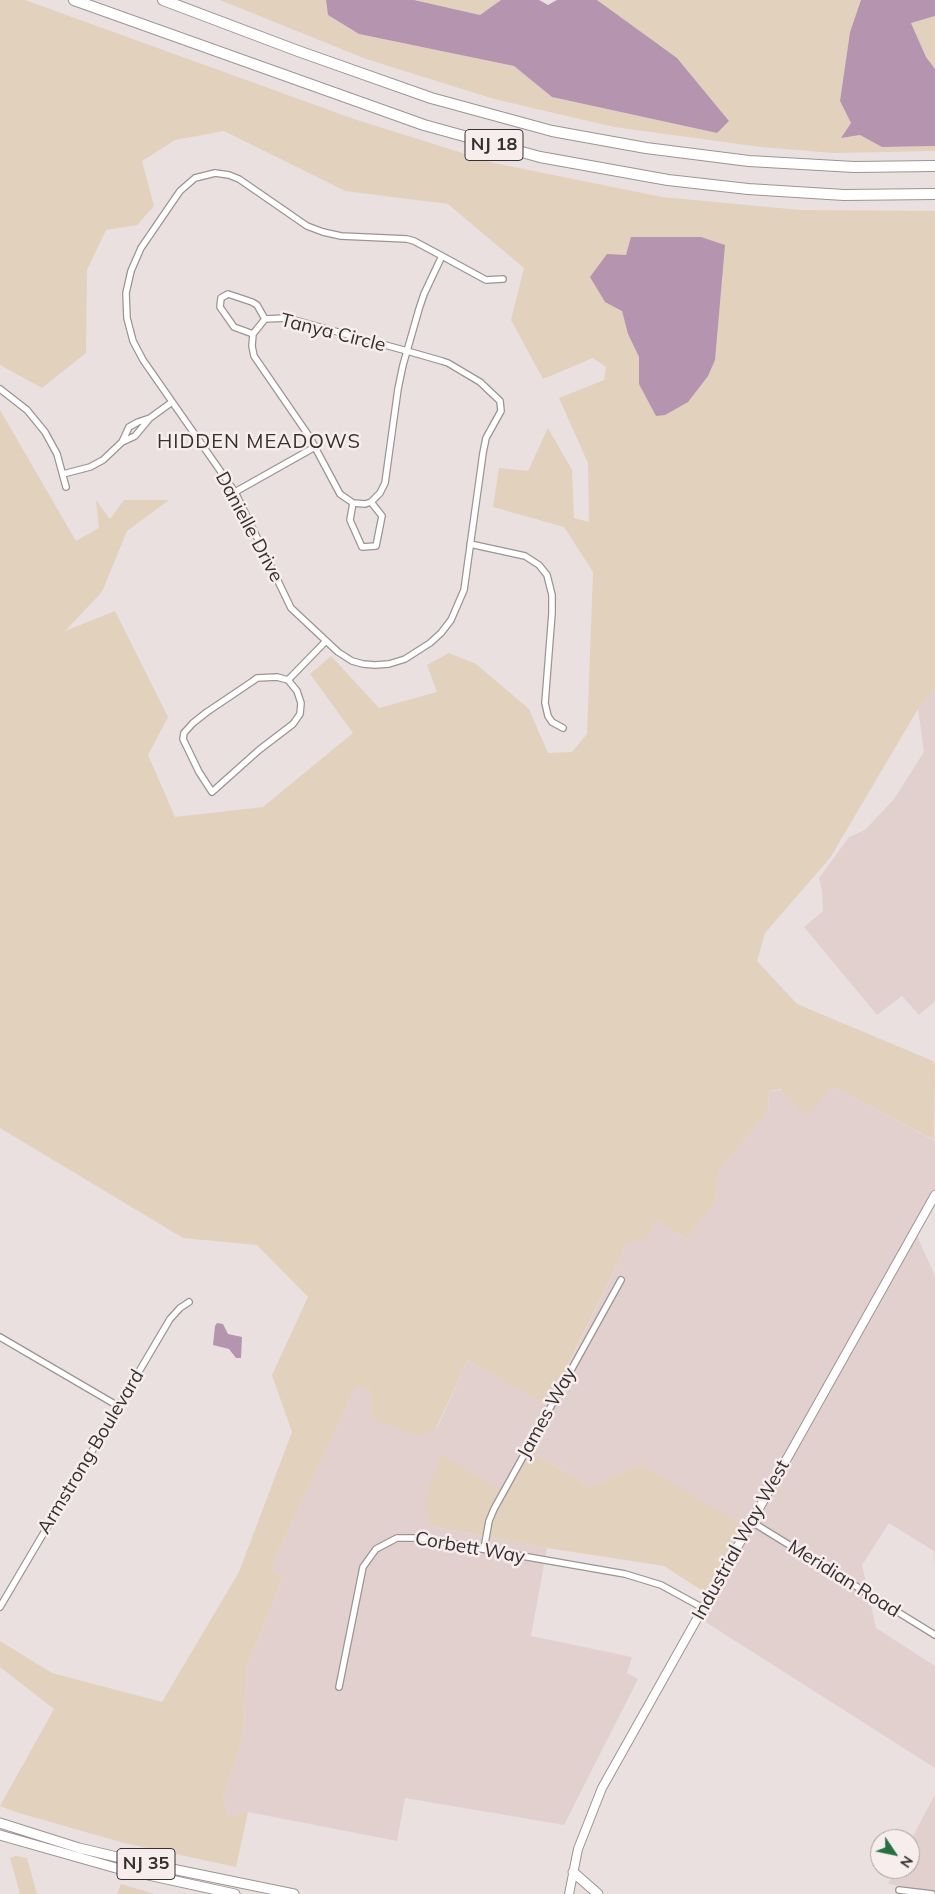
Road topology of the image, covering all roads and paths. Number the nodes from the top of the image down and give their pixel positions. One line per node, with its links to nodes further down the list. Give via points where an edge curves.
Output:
1 (72, 0): 4 (highway, NJ 18, via 414,122 540,156 668,180 738,188 844,194)
2 (163, 0): 3 (highway, NJ 18, via 431,98 552,131 646,148 749,161 838,166)
3 (935, 166)
4 (935, 194)
5 (442, 256): 6 (street, Danielle Drive, via 486,280); 9 (street, Tanya Circle, via 424,294); 11 (street, Danielle Drive, via 407,239 323,232 308,226 234,177 215,173 195,178 180,191 141,248 126,293 127,318 133,341)
6 (503, 279)
7 (265, 319): 8 (street, Tanya Circle); 8 (street, via 252,302 228,294 221,298 220,307 234,327); 9 (street, Tanya Circle, via 287,318)
8 (253, 334): 14 (street, Tanya Circle, via 254,356)
9 (407, 351): 18 (street, Tanya Circle, via 398,389 385,483); 20 (street, Danielle Drive, via 462,370 500,401 501,411 484,446)
10 (0, 389): 15 (street, via 27,410 45,432)
11 (172, 402): 12 (street); 17 (street, Danielle Drive)
12 (150, 418): 13 (street, via 138,433); 13 (street, via 129,427)
13 (122, 442): 15 (street, via 95,465)
14 (316, 447): 17 (street); 19 (street, Tanya Circle, via 340,494)
15 (63, 474): 16 (street)
16 (66, 487)
17 (234, 492): 21 (street, Danielle Drive, via 291,608)
18 (371, 502): 19 (street); 19 (street, via 382,516 376,546 362,547 350,520)
19 (353, 503)
20 (470, 544): 21 (street, Danielle Drive, via 464,590 458,606 441,633 420,650 397,662 368,665 347,658); 23 (street, via 525,556 547,575 552,613 545,703 552,722)
21 (326, 641): 22 (street)
22 (288, 680): 22 (street, via 257,678 188,727 183,739 212,792 296,721 301,711 299,696)
23 (564, 728)
24 (935, 1195): 29 (street, Industrial Way West)
25 (621, 1280): 30 (street, James Way, via 494,1509)
26 (189, 1302): 28 (street, Armstrong Boulevard, via 170,1319)
27 (0, 1337): 28 (street)
28 (118, 1406): 31 (street, Armstrong Boulevard)
29 (752, 1522): 32 (street, Industrial Way West); 33 (street, Meridian Road)
30 (484, 1549): 32 (street, Corbett Way, via 634,1576 672,1590); 34 (street, Corbett Way, via 405,1537 388,1541 376,1549 360,1576)
31 (0, 1607)
32 (702, 1608): 37 (street, Industrial Way West, via 602,1788 582,1837)
33 (935, 1635)
34 (339, 1687)
35 (0, 1823): 40 (main road, NJ 35, via 79,1848)
36 (0, 1835): 39 (main road, NJ 35, via 116,1868)
37 (573, 1872): 41 (street, Industrial Way West); 42 (main road)
38 (899, 1890): 43 (street)
39 (235, 1894)
40 (294, 1894)
41 (569, 1894)
42 (598, 1894)
43 (932, 1894)

